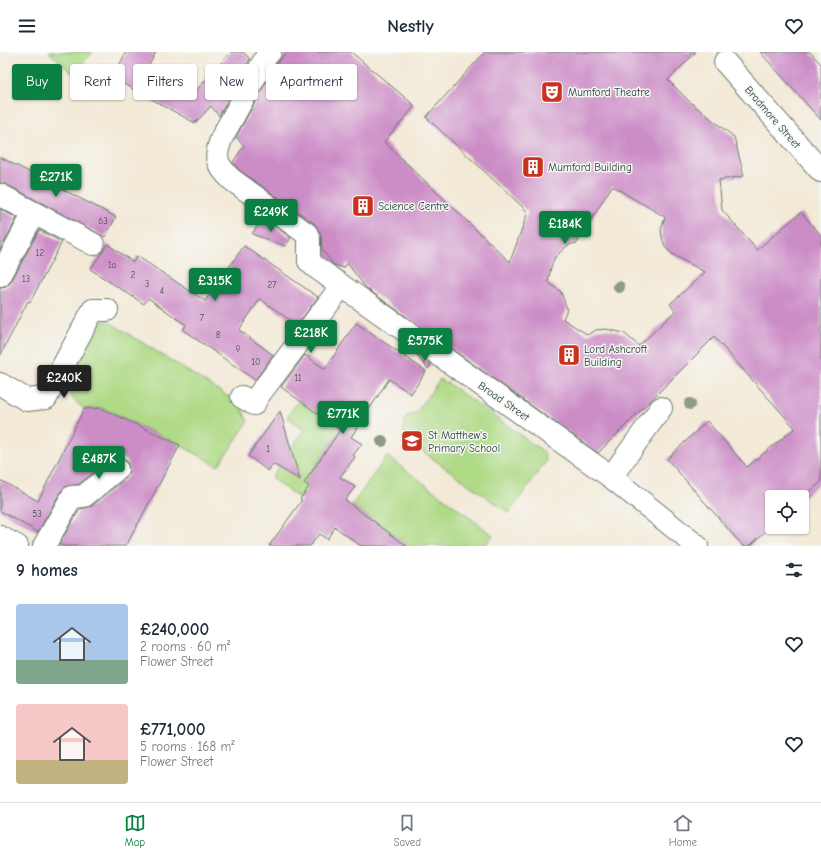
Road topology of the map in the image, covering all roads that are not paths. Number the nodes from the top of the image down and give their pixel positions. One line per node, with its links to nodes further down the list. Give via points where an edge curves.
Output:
1 (270, 52): 8 (street, Broad Street, via 222,137 217,150 217,161 231,179 307,234 309,260)
2 (725, 62): 3 (street, Bradmore Street)
3 (821, 171)
4 (0, 195): 5 (street)
5 (34, 213): 6 (street); 7 (street)
6 (93, 244)
7 (0, 276)
8 (341, 287): 11 (street, via 254,404); 14 (street, Broad Street)
9 (107, 310): 10 (street, via 93,310 46,398 27,400)
10 (0, 384)
11 (242, 397)
12 (661, 408): 14 (street)
13 (117, 469): 17 (street, via 84,496 72,497)
14 (611, 477): 18 (street, Broad Street)
15 (0, 537): 16 (street)
16 (17, 546)
17 (44, 546)
18 (697, 546)

